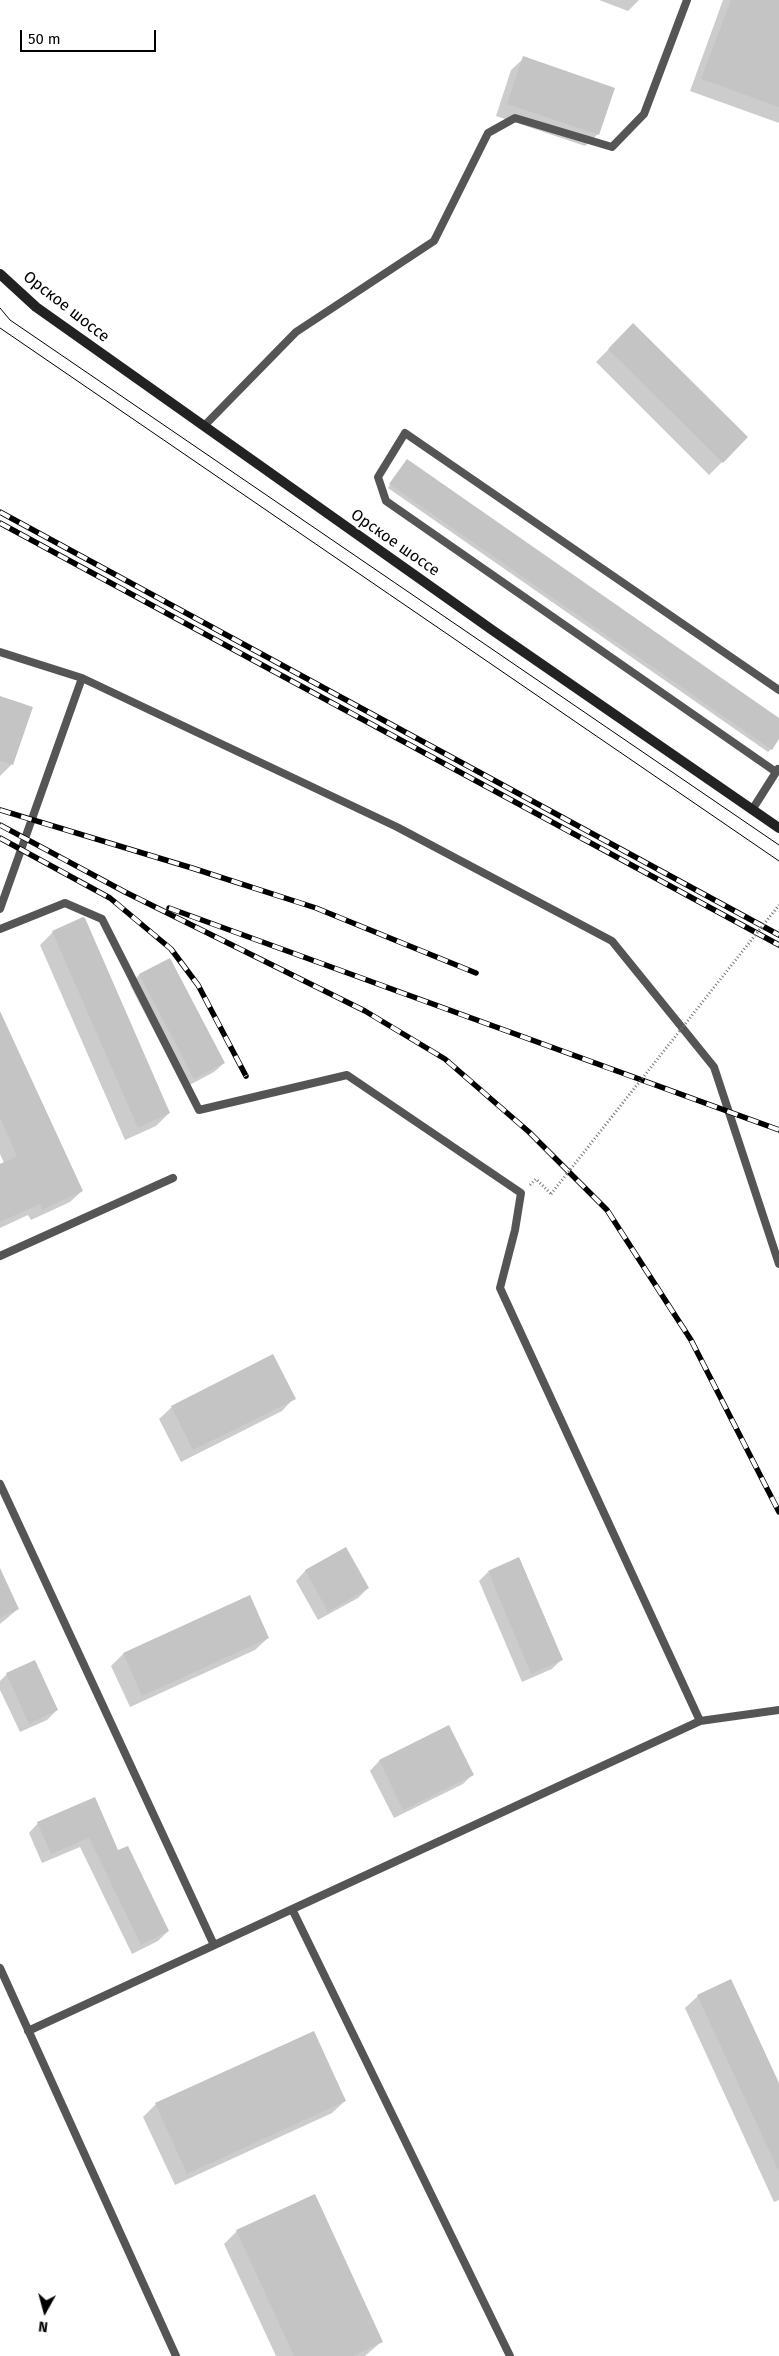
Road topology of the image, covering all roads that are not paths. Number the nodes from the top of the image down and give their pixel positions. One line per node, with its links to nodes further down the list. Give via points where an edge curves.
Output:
1 (687, 0): 3 (lane, via 644,114 612,147 515,118 488,133 434,241 296,332)
2 (0, 274): 3 (street, Орское шоссе, via 36,307)
3 (204, 426): 8 (street, Орское шоссе)
4 (0, 652): 5 (lane)
5 (82, 678): 10 (lane); 14 (lane, via 397,827 612,941 714,1067)
6 (779, 690): 7 (lane, via 405,433 378,477 386,501)
7 (778, 770): 8 (lane)
8 (752, 810): 9 (street, Орское шоссе)
9 (779, 828)
10 (0, 909)
11 (0, 929): 17 (lane, via 65,903 102,919 199,1110 347,1075 521,1193 500,1288)
12 (173, 1178): 13 (lane)
13 (0, 1256)
14 (779, 1264)
15 (0, 1484): 19 (lane)
16 (779, 1710): 17 (lane)
17 (700, 1721): 18 (lane)
18 (292, 1909): 19 (lane); 23 (lane)
19 (214, 1945): 21 (lane)
20 (0, 1968): 21 (lane)
21 (28, 2031): 22 (lane)
22 (176, 2356)
23 (510, 2356)

